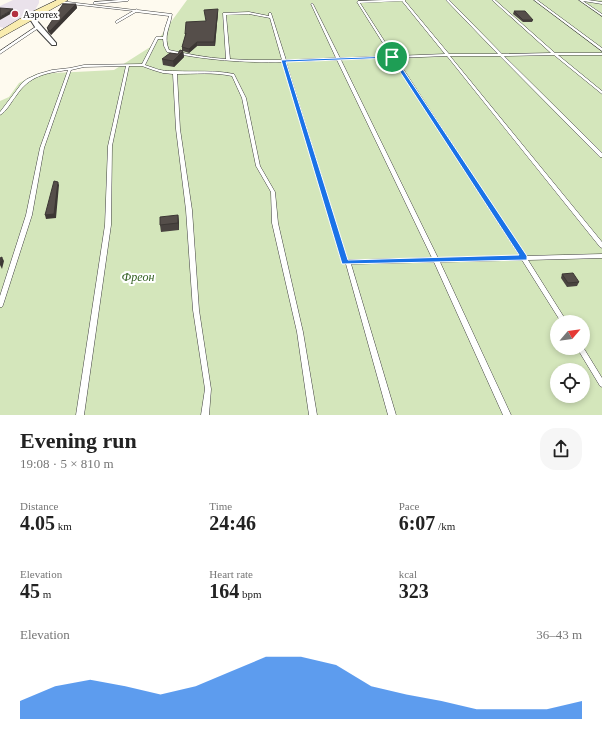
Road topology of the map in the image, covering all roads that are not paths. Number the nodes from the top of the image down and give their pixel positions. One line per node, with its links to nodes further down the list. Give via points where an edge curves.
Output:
1 (128, 0): 10 (lane)
2 (403, 0): 25 (lane); 26 (lane, via 358,2)
3 (447, 0): 23 (lane)
4 (493, 0): 24 (lane)
5 (535, 0): 20 (lane)
6 (581, 0): 9 (lane); 13 (lane)
7 (63, 1): 8 (street); 10 (lane)
8 (50, 3): 14 (street)
9 (602, 3)
10 (83, 4): 12 (lane)
11 (312, 4): 27 (lane)
12 (137, 10): 15 (lane); 18 (lane, via 171,14)
13 (602, 14)
14 (31, 16): 16 (street); 17 (street)
15 (117, 22)
16 (38, 27): 19 (street); 21 (lane)
17 (2, 32)
18 (164, 38): 28 (lane, via 168,51 186,56); 31 (lane, via 157,38)
19 (54, 44)
20 (602, 50)
21 (0, 53)
22 (602, 54): 24 (lane)
23 (502, 55): 24 (lane); 25 (lane); 36 (lane)
24 (555, 55): 34 (lane)
25 (446, 56): 26 (lane); 37 (lane)
26 (392, 57): 27 (lane); 39 (lane)
27 (340, 58): 29 (lane); 40 (lane)
28 (228, 60): 29 (lane); 29 (lane, via 224,14 249,13 271,16)
29 (284, 60): 41 (lane, via 345,262)
30 (128, 65): 31 (lane); 32 (lane, via 84,66); 46 (lane, via 110,146 108,225)
31 (143, 65): 33 (lane, via 150,69)
32 (70, 69): 35 (lane, via 41,73 23,84); 42 (lane, via 42,148 29,215)
33 (175, 72): 47 (lane, via 178,129 189,210 196,310 208,389); 48 (lane, via 225,72 233,75 244,98 258,166 273,192 275,223 300,332)
34 (602, 93)
35 (0, 114)
36 (602, 156)
37 (602, 246)
38 (602, 256): 39 (lane)
39 (524, 258): 40 (lane); 43 (lane)
40 (436, 260): 41 (lane); 50 (lane)
41 (348, 262): 49 (lane)
42 (0, 305)
43 (560, 315)
44 (584, 355): 45 (lane)
45 (602, 384)
46 (80, 415)
47 (205, 415)
48 (312, 415)
49 (392, 415)
50 (507, 415)

